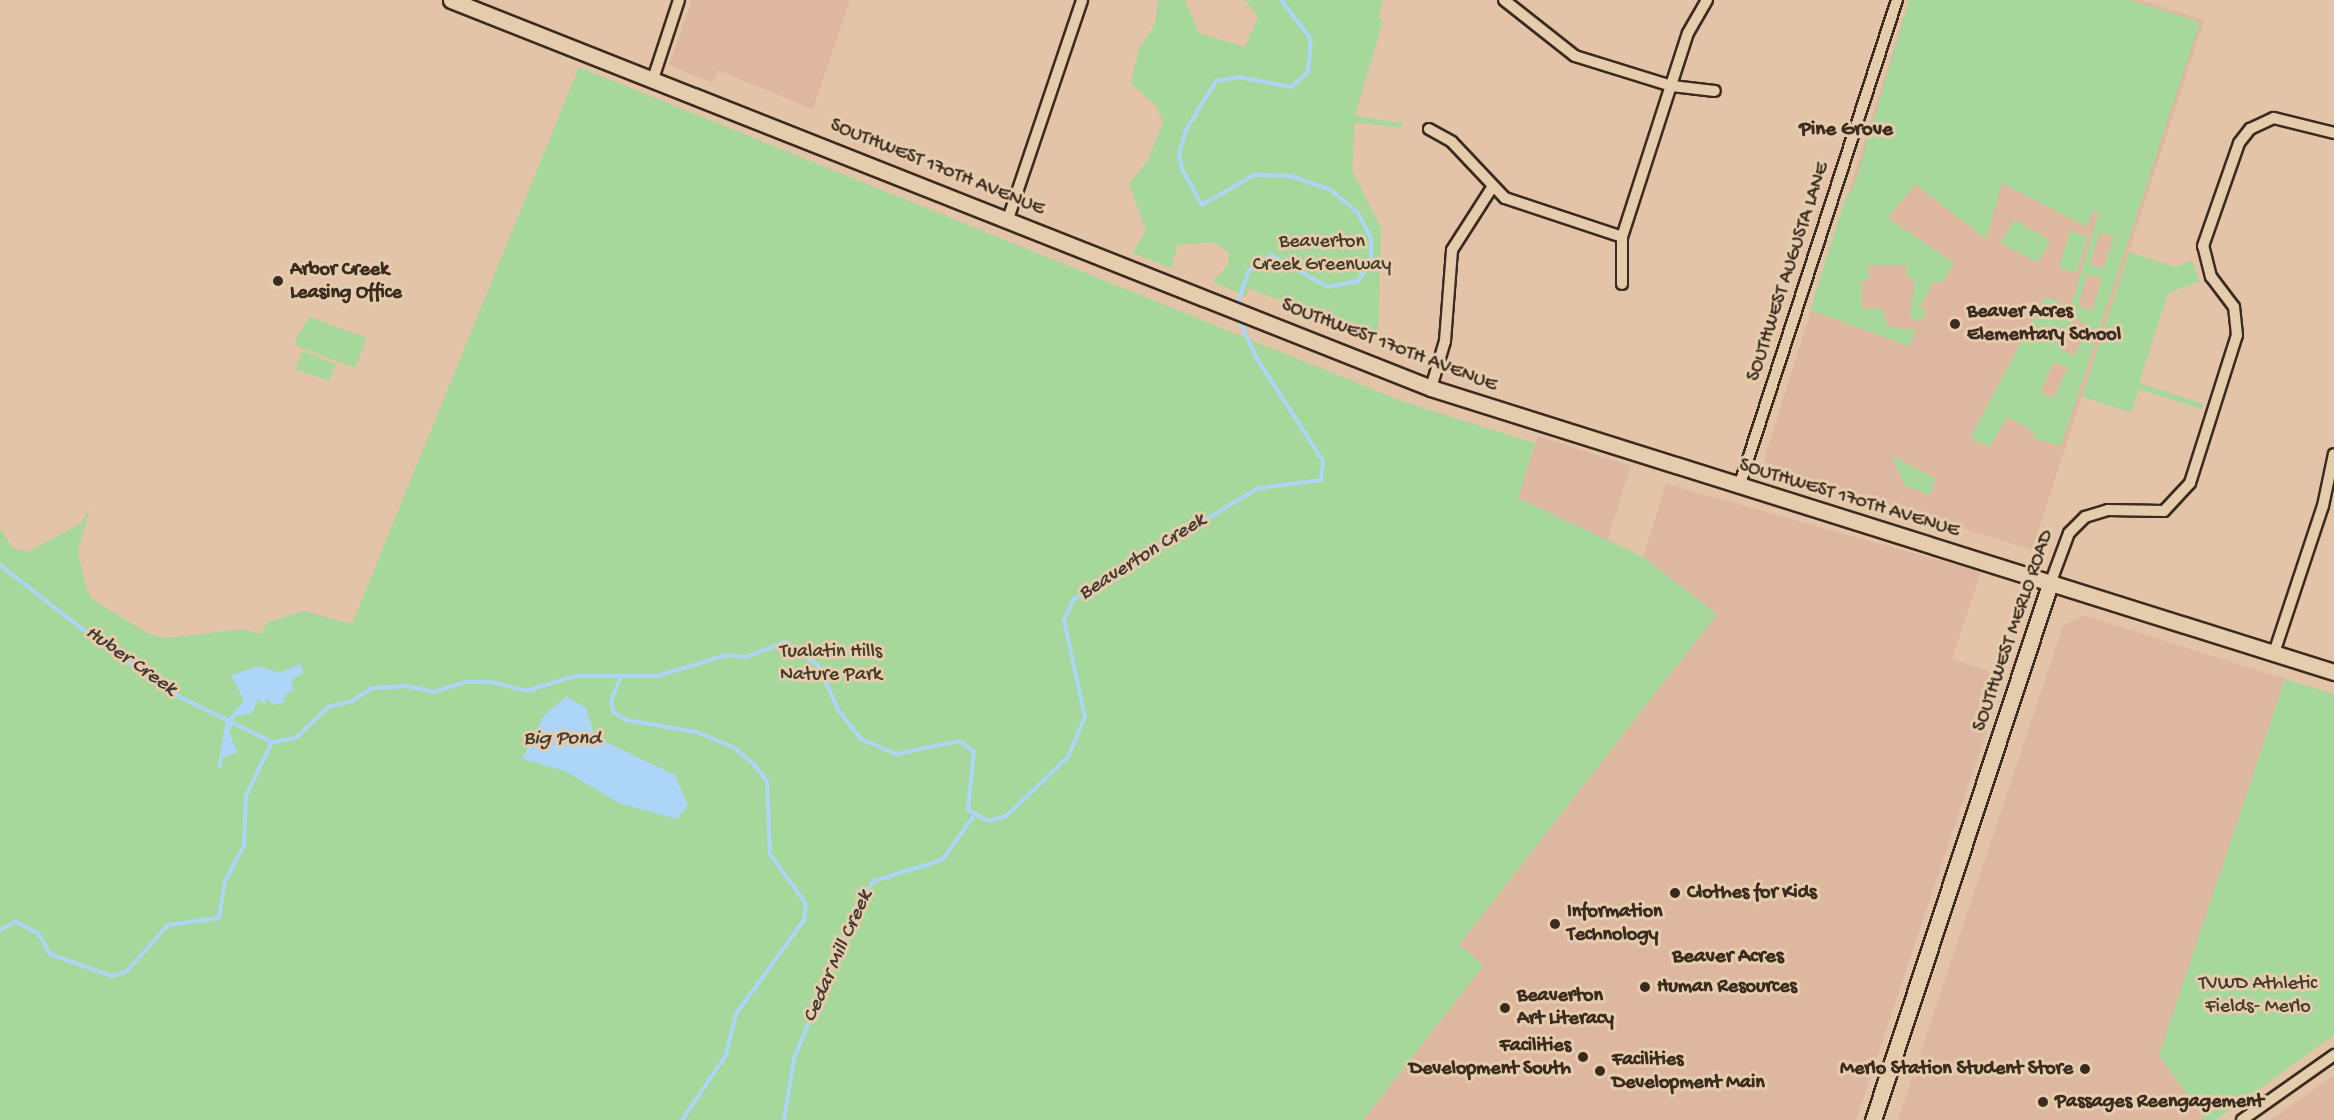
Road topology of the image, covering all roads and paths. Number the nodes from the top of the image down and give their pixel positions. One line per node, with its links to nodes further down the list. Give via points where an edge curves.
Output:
1 (451, 0): 7 (main road, SOUTHWEST 170TH AVENUE)
2 (679, 0): 7 (street)
3 (1082, 0): 13 (street)
4 (1504, 0): 8 (street, via 1561,49)
5 (1707, 0): 8 (street, via 1688,33)
6 (1897, 0): 18 (street, SOUTHWEST AUGUSTA LANE)
7 (653, 79): 13 (main road, SOUTHWEST 170TH AVENUE)
8 (1672, 86): 9 (street); 14 (street)
9 (1715, 91)
10 (1429, 129): 12 (street, via 1452,142)
11 (2334, 133): 20 (street, SOUTHWEST MERLO ROAD, via 2274,118 2250,129 2239,143 2202,246 2211,277 2234,307 2237,335 2190,483 2164,511 2109,510 2085,517 2069,533)
12 (1491, 189): 14 (street); 16 (street, via 1452,250 1445,341)
13 (1008, 219): 16 (main road, SOUTHWEST 170TH AVENUE)
14 (1622, 237): 15 (street)
15 (1622, 284)
16 (1431, 388): 18 (main road, SOUTHWEST 170TH AVENUE)
17 (2334, 454): 19 (street)
18 (1738, 487): 20 (main road, SOUTHWEST 170TH AVENUE)
19 (2328, 508): 21 (street)
20 (2050, 584): 21 (main road, SOUTHWEST 170TH AVENUE); 24 (main road, SOUTHWEST MERLO ROAD)
21 (2274, 653): 22 (main road, SOUTHWEST 170TH AVENUE)
22 (2334, 672)
23 (2334, 1054): 25 (street)
24 (1873, 1120)
25 (2242, 1120)

